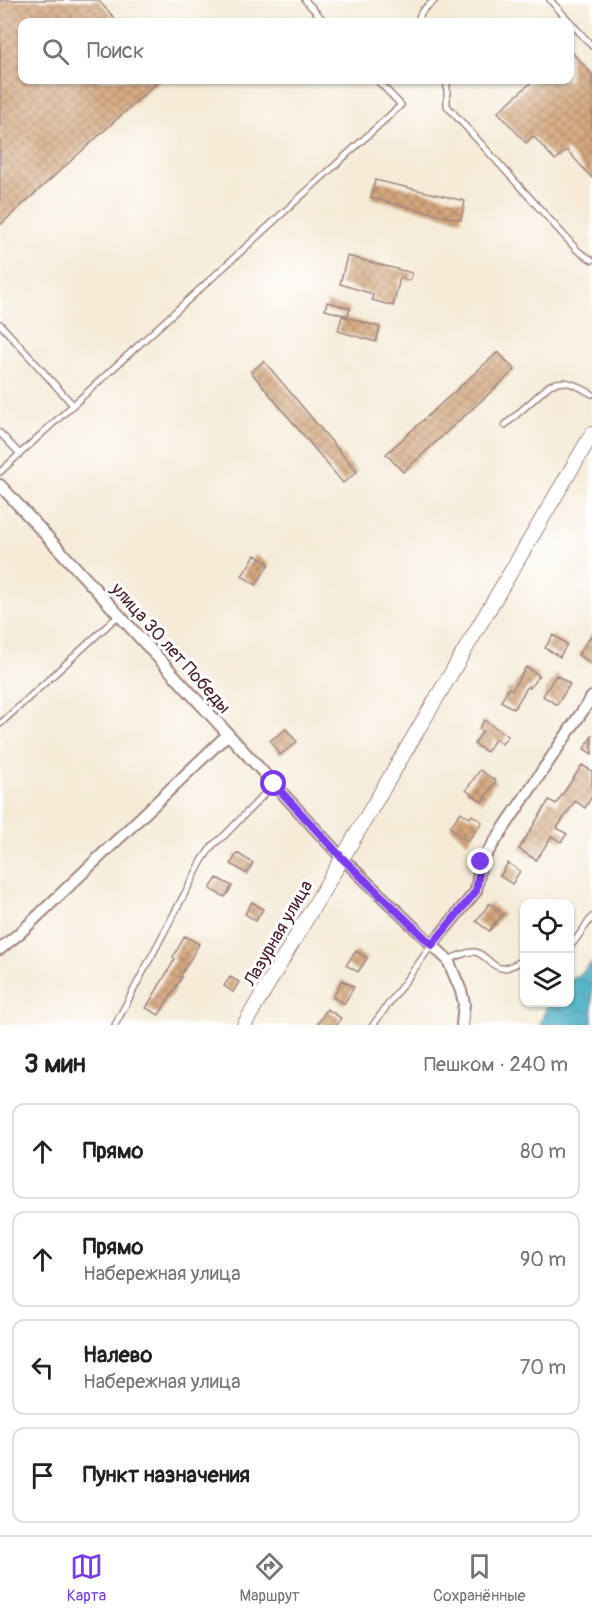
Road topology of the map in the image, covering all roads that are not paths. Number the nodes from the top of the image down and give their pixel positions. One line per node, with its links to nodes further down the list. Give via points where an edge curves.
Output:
1 (305, 0): 4 (lane)
2 (435, 0): 5 (lane)
3 (550, 0): 6 (lane)
4 (321, 18)
5 (419, 18)
6 (566, 18)
7 (574, 26): 8 (lane)
8 (592, 46)
9 (381, 84): 14 (lane, via 401,105)
10 (447, 84): 11 (lane, via 449,109 578,251)
11 (592, 260)
12 (0, 324): 14 (lane)
13 (592, 394): 15 (lane, via 568,382 559,382)
14 (73, 405): 18 (lane)
15 (506, 425)
16 (0, 433): 18 (lane)
17 (592, 434): 26 (street, Лазурная улица)
18 (20, 454): 19 (lane)
19 (0, 472)
20 (0, 485): 21 (street, улица 30 лет Победы)
21 (119, 615): 23 (lane); 24 (street, улица 30 лет Победы)
22 (592, 698): 29 (street, via 481,862 476,891)
23 (0, 724)
24 (228, 734): 25 (street); 30 (street, улица 30 лет Победы)
25 (274, 784): 26 (street); 33 (lane, via 203,859)
26 (342, 858): 29 (street); 34 (street, Лазурная улица)
27 (592, 917): 28 (lane)
28 (574, 942)
29 (432, 945): 31 (street); 35 (lane)
30 (0, 949)
31 (448, 960): 32 (lane, via 474,952 499,969); 36 (street, via 463,997)
32 (520, 962)
33 (115, 1025)
34 (244, 1025)
35 (373, 1025)
36 (462, 1025)

